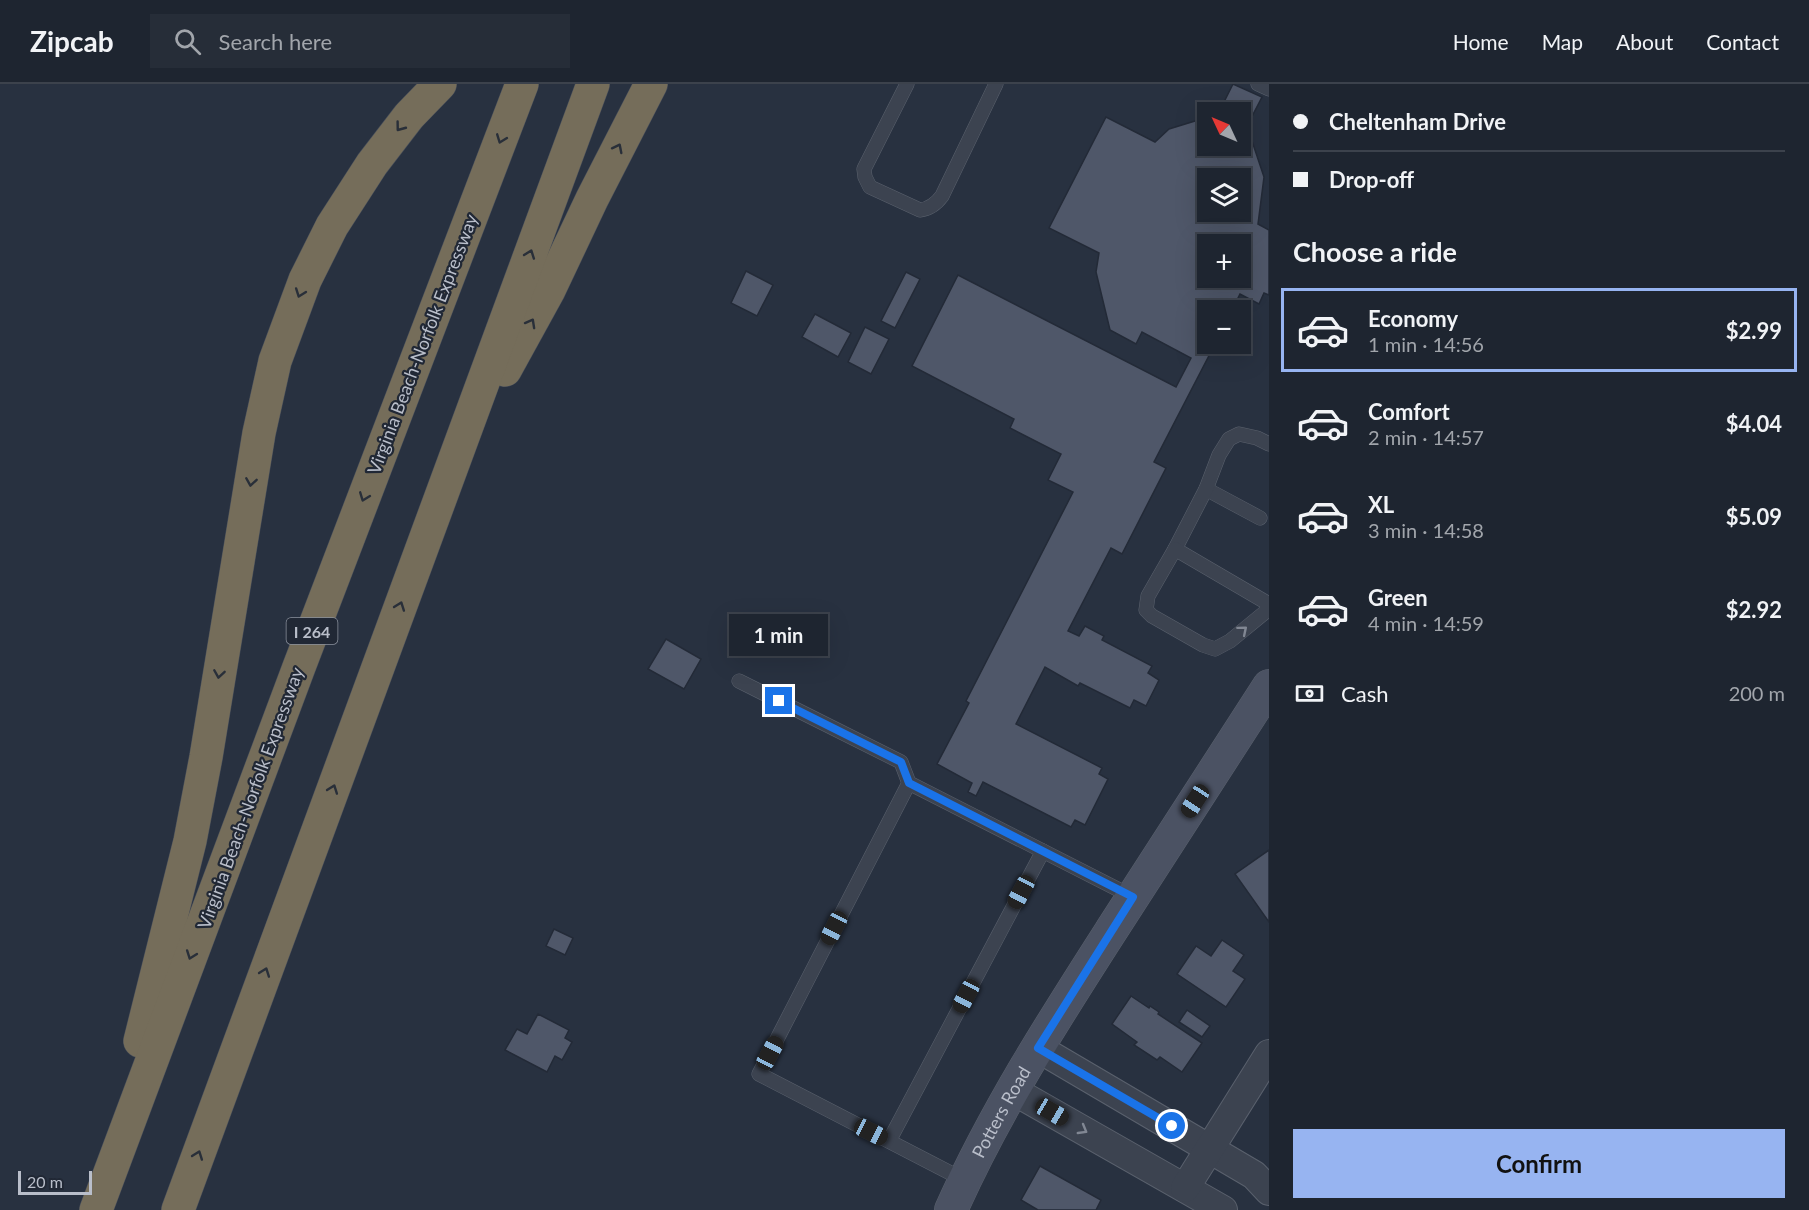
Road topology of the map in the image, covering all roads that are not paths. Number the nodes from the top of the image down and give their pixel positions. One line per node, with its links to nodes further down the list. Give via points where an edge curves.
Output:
1 (440, 84): 28 (highway, one-way to 28, via 372,164 332,226 305,280 275,361 259,433 190,841)
2 (522, 84): 28 (highway, Virginia Beach-Norfolk Expressway / I 264, one-way to 28)
3 (593, 84): 10 (highway, one-way to 3)
4 (651, 84): 10 (highway, one-way to 4, via 549,290)
5 (907, 84): 6 (lane, via 864,170 870,187 920,210 933,206 942,196)
6 (996, 84)
7 (1258, 84): 8 (lane)
8 (1269, 89)
9 (1269, 444): 11 (lane, via 1239,434 1229,439)
10 (452, 466): 29 (highway, one-way to 10)
11 (1206, 489): 12 (lane); 13 (lane)
12 (1260, 518)
13 (1174, 549): 14 (lane); 14 (lane, one-way to 14, via 1148,596 1146,610 1152,616 1215,649 1230,641)
14 (1269, 606)
15 (739, 681): 17 (lane, via 901,762)
16 (1269, 686): 19 (street, Potters Road)
17 (909, 783): 18 (lane); 23 (lane, via 759,1074)
18 (1043, 851): 19 (lane); 23 (lane)
19 (1133, 897): 20 (street, Potters Road)
20 (1038, 1048): 22 (street, Potters Road); 24 (street)
21 (1269, 1054): 24 (street)
22 (1014, 1090): 25 (street, Potters Road); 26 (street, one-way to 26)
23 (889, 1141): 25 (lane)
24 (1210, 1149): 26 (street); 27 (street, via 1254,1175)
25 (964, 1180): 30 (street, Potters Road)
26 (1185, 1188): 31 (street)
27 (1269, 1191)
28 (102, 1195)
29 (178, 1210)
30 (951, 1210)
31 (1223, 1210)

